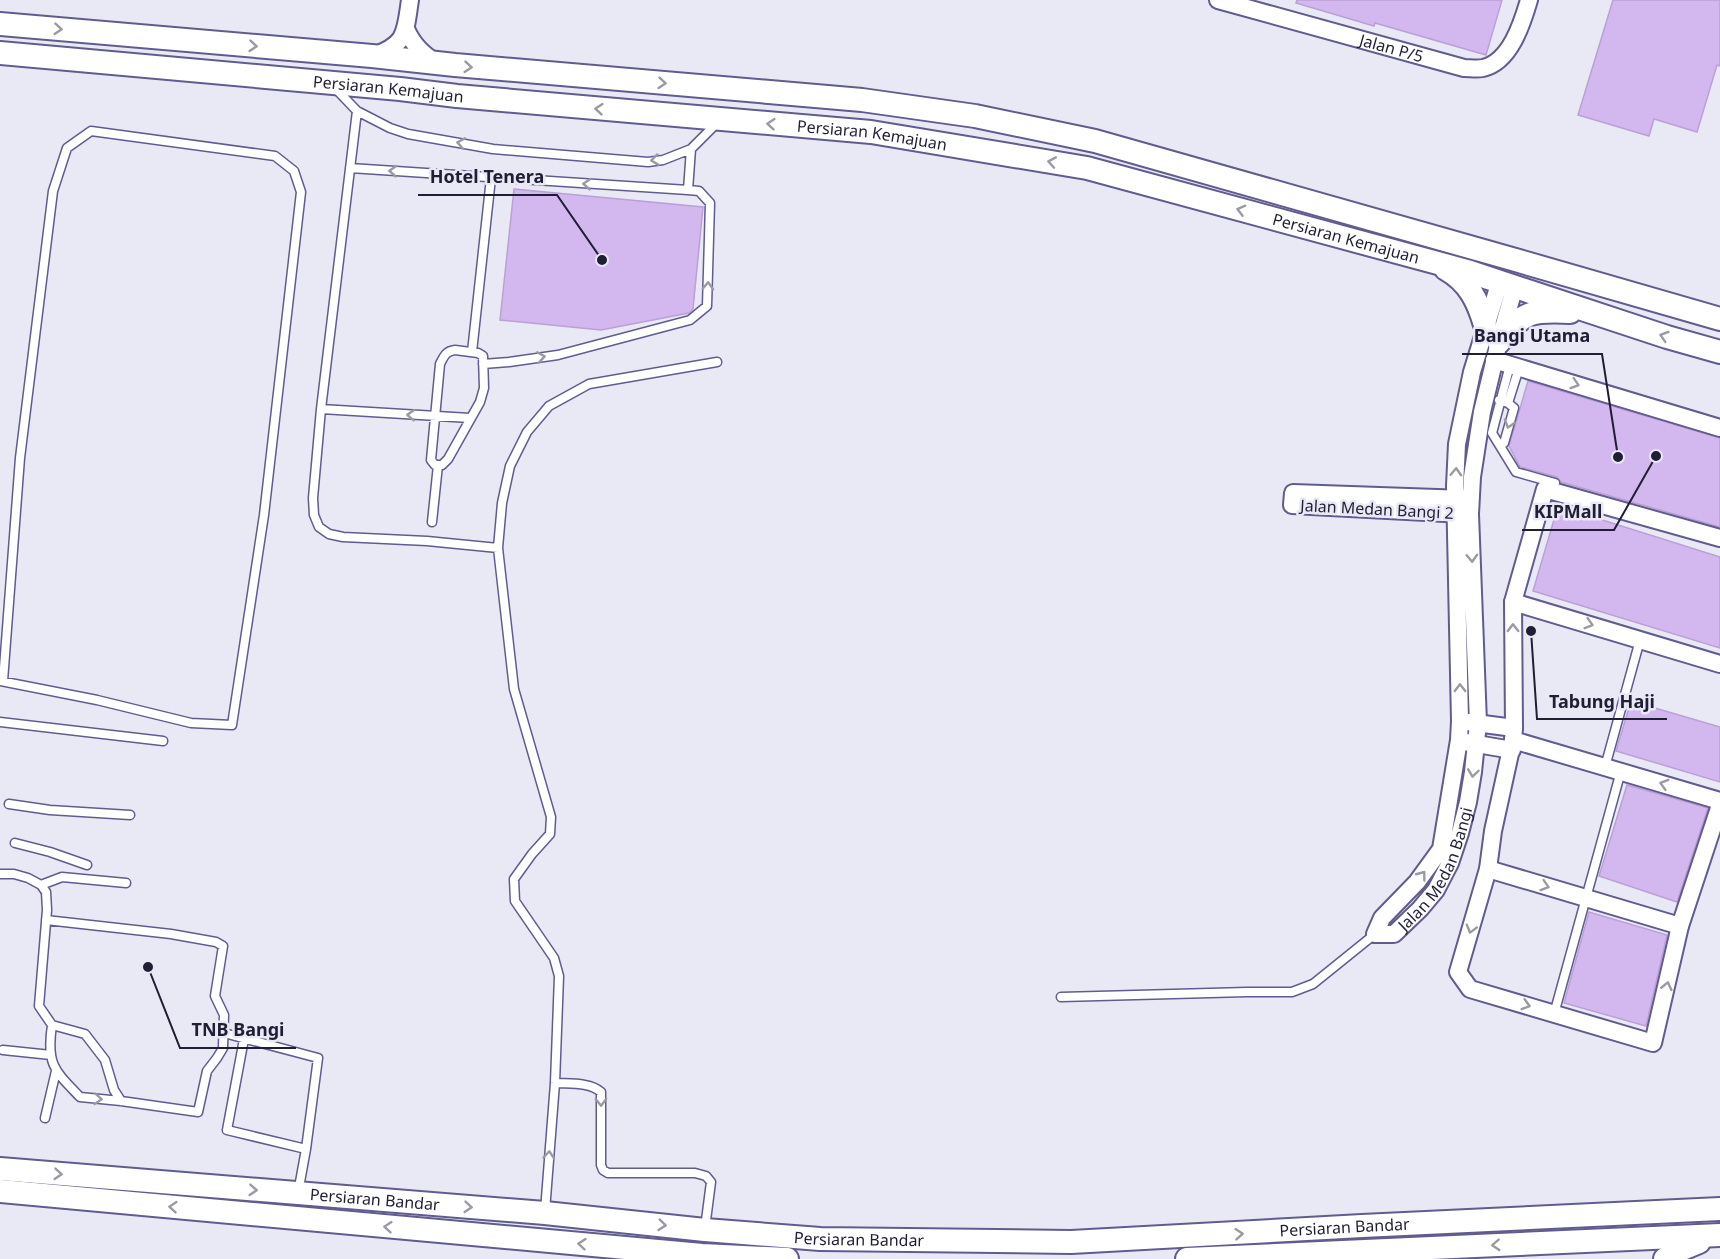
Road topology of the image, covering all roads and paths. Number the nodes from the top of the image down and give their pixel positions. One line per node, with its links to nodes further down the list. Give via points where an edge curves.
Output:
1 (410, 0): 6 (street)
2 (1218, 0): 4 (street, Jalan P/5)
3 (1529, 0): 4 (street, Jalan P/5, via 1515,40 1500,59 1484,68 1464,68)
4 (1253, 5)
5 (5, 23): 8 (main road, Persiaran Kemajuan, one-way to 8)
6 (406, 28): 8 (street, via 398,43); 9 (street, via 418,50)
7 (0, 53): 10 (main road, Persiaran Kemajuan)
8 (372, 56): 9 (main road, Persiaran Kemajuan)
9 (437, 64): 17 (main road, Persiaran Kemajuan, one-way to 17, via 862,99 975,116 1095,141)
10 (330, 84): 11 (lane); 12 (main road, Persiaran Kemajuan, one-way to 10)
11 (357, 111): 13 (lane, one-way to 11, via 648,162 493,149 408,134); 14 (lane)
12 (720, 120): 13 (lane); 18 (main road, Persiaran Kemajuan, one-way to 12, via 1087,168 871,132)
13 (692, 149): 16 (lane)
14 (350, 168): 15 (lane, one-way to 14); 29 (lane)
15 (491, 178): 16 (lane, one-way to 15); 23 (lane)
16 (688, 190): 27 (lane, one-way to 16, via 569,352 690,320 707,306 710,203 699,191)
17 (1355, 214): 19 (main road, via 1390,233 1496,265); 20 (main road, Persiaran Kemajuan)
18 (1432, 261): 19 (main road, Persiaran Kemajuan); 24 (main road, via 1455,274 1473,294)
19 (1508, 281): 20 (main road, via 1519,275 1539,277 1605,297); 21 (main road, Persiaran Kemajuan); 24 (street, Jalan Medan Bangi)
20 (1631, 293): 22 (main road, Persiaran Kemajuan)
21 (1599, 314): 24 (main road, via 1534,312 1516,322); 25 (main road, Persiaran Kemajuan, one-way to 21)
22 (1720, 320)
23 (472, 352): 27 (lane, via 483,356); 30 (lane, via 449,351 444,355)
24 (1501, 352): 28 (street, Jalan Medan Bangi); 28 (lane); 32 (street, one-way to 32); 35 (street, Jalan Medan Bangi, one-way to 24, via 1457,444 1464,406)
25 (1720, 352)
26 (717, 362): 39 (lane, via 589,384 549,406 527,432 510,466)
27 (483, 364): 31 (lane, via 484,388)
28 (1499, 397): 33 (lane, via 1492,433); 33 (lane, one-way to 33, via 1514,408); 35 (street, Jalan Medan Bangi, via 1475,449)
29 (321, 409): 30 (lane, one-way to 29); 39 (lane, via 313,498 319,527 344,537)
30 (434, 416): 31 (lane); 34 (lane, via 431,460)
31 (470, 418): 34 (lane, via 448,459)
32 (1720, 428)
33 (1501, 445): 37 (lane, via 1516,472)
34 (438, 465): 36 (lane)
35 (1463, 506): 35 (street, Jalan Medan Bangi 2, via 1293,493 1292,505); 44 (street, Jalan Medan Bangi, one-way to 35); 46 (street, Jalan Medan Bangi, one-way to 46)
36 (432, 522)
37 (1720, 531)
38 (1720, 538): 40 (street, Jalan Medan Bangi, via 1545,489)
39 (498, 548): 73 (lane, via 514,689 551,817 550,834 514,879 515,901 554,958 559,976)
40 (1513, 602): 41 (street, one-way to 41); 47 (street, Jalan Medan Bangi, one-way to 40)
41 (1640, 640): 42 (street); 51 (lane)
42 (1720, 664)
43 (1, 681): 43 (lane, via 191,723 232,725 264,515 301,192 294,171 275,156 92,131 67,148 53,191 22,447)
44 (1460, 721): 46 (street, Jalan Medan Bangi); 49 (street, Jalan Medan Bangi)
45 (0, 722): 48 (lane)
46 (1478, 723): 47 (street, Jalan Medan Bangi); 50 (street, Jalan Medan Bangi)
47 (1513, 739): 50 (street, Jalan Medan Bangi); 51 (street, Jalan Medan Bangi); 57 (street, Jalan Medan Bangi)
48 (163, 741)
49 (1460, 741): 50 (street, Jalan Medan Bangi); 64 (street, Jalan Medan Bangi, one-way to 49, via 1382,918 1417,882 1441,849)
50 (1476, 744): 64 (street, Jalan Medan Bangi, one-way to 64, via 1468,802 1446,872 1436,890 1394,934)
51 (1613, 769): 52 (street, Jalan Medan Bangi, one-way to 51); 61 (lane)
52 (1720, 803): 63 (street, Jalan Medan Bangi)
53 (9, 804): 54 (lane)
54 (130, 815)
55 (15, 843): 56 (lane)
56 (87, 865)
57 (1488, 869): 61 (street, one-way to 61); 66 (street, Jalan Medan Bangi, one-way to 66, via 1458,972 1470,989)
58 (0, 874): 60 (lane, via 14,874)
59 (126, 883): 60 (lane, via 62,877)
60 (41, 885): 62 (lane)
61 (1586, 898): 63 (street); 66 (lane)
62 (46, 920): 67 (lane, via 39,1006); 68 (lane, via 171,934 223,946 215,996 224,1015)
63 (1680, 926): 66 (street, Jalan Medan Bangi, one-way to 63, via 1653,1043)
64 (1375, 934): 65 (lane, via 1313,984 1292,992)
65 (1061, 997)
66 (1554, 1014)
67 (52, 1025): 71 (lane); 74 (lane, via 85,1034 105,1060)
68 (224, 1033): 69 (lane); 74 (lane, via 223,1048 207,1071 198,1112)
69 (244, 1039): 76 (lane, via 318,1058); 76 (lane, via 227,1130)
70 (3, 1050): 71 (lane)
71 (51, 1055): 72 (lane)
72 (56, 1071): 74 (lane, one-way to 74, via 80,1097); 75 (lane)
73 (555, 1083): 81 (lane, one-way to 73); 83 (lane, one-way to 83, via 589,1085 601,1092 603,1170 706,1176 711,1182)
74 (121, 1101)
75 (45, 1118)
76 (306, 1149): 79 (lane)
77 (0, 1169): 79 (main road, Persiaran Bandar, one-way to 79)
78 (0, 1191): 87 (main road, Persiaran Bandar, one-way to 78)
79 (298, 1193): 81 (main road, Persiaran Bandar, one-way to 81)
80 (1720, 1209): 82 (main road, Persiaran Bandar)
81 (544, 1213): 83 (main road, Persiaran Bandar, one-way to 83)
82 (1475, 1221): 83 (main road, Persiaran Bandar, one-way to 82, via 820,1239 1071,1242); 86 (main road, via 1528,1230 1608,1227)
83 (705, 1230)
84 (1719, 1230): 86 (main road, Persiaran Bandar); 91 (main road)
85 (1537, 1244): 86 (main road, Persiaran Bandar); 89 (main road, Persiaran Bandar, one-way to 89); 90 (main road)
86 (1630, 1245)
87 (701, 1257): 88 (main road, Persiaran Bandar)
88 (787, 1259)
89 (1187, 1259)
90 (1583, 1259)
91 (1665, 1259)

